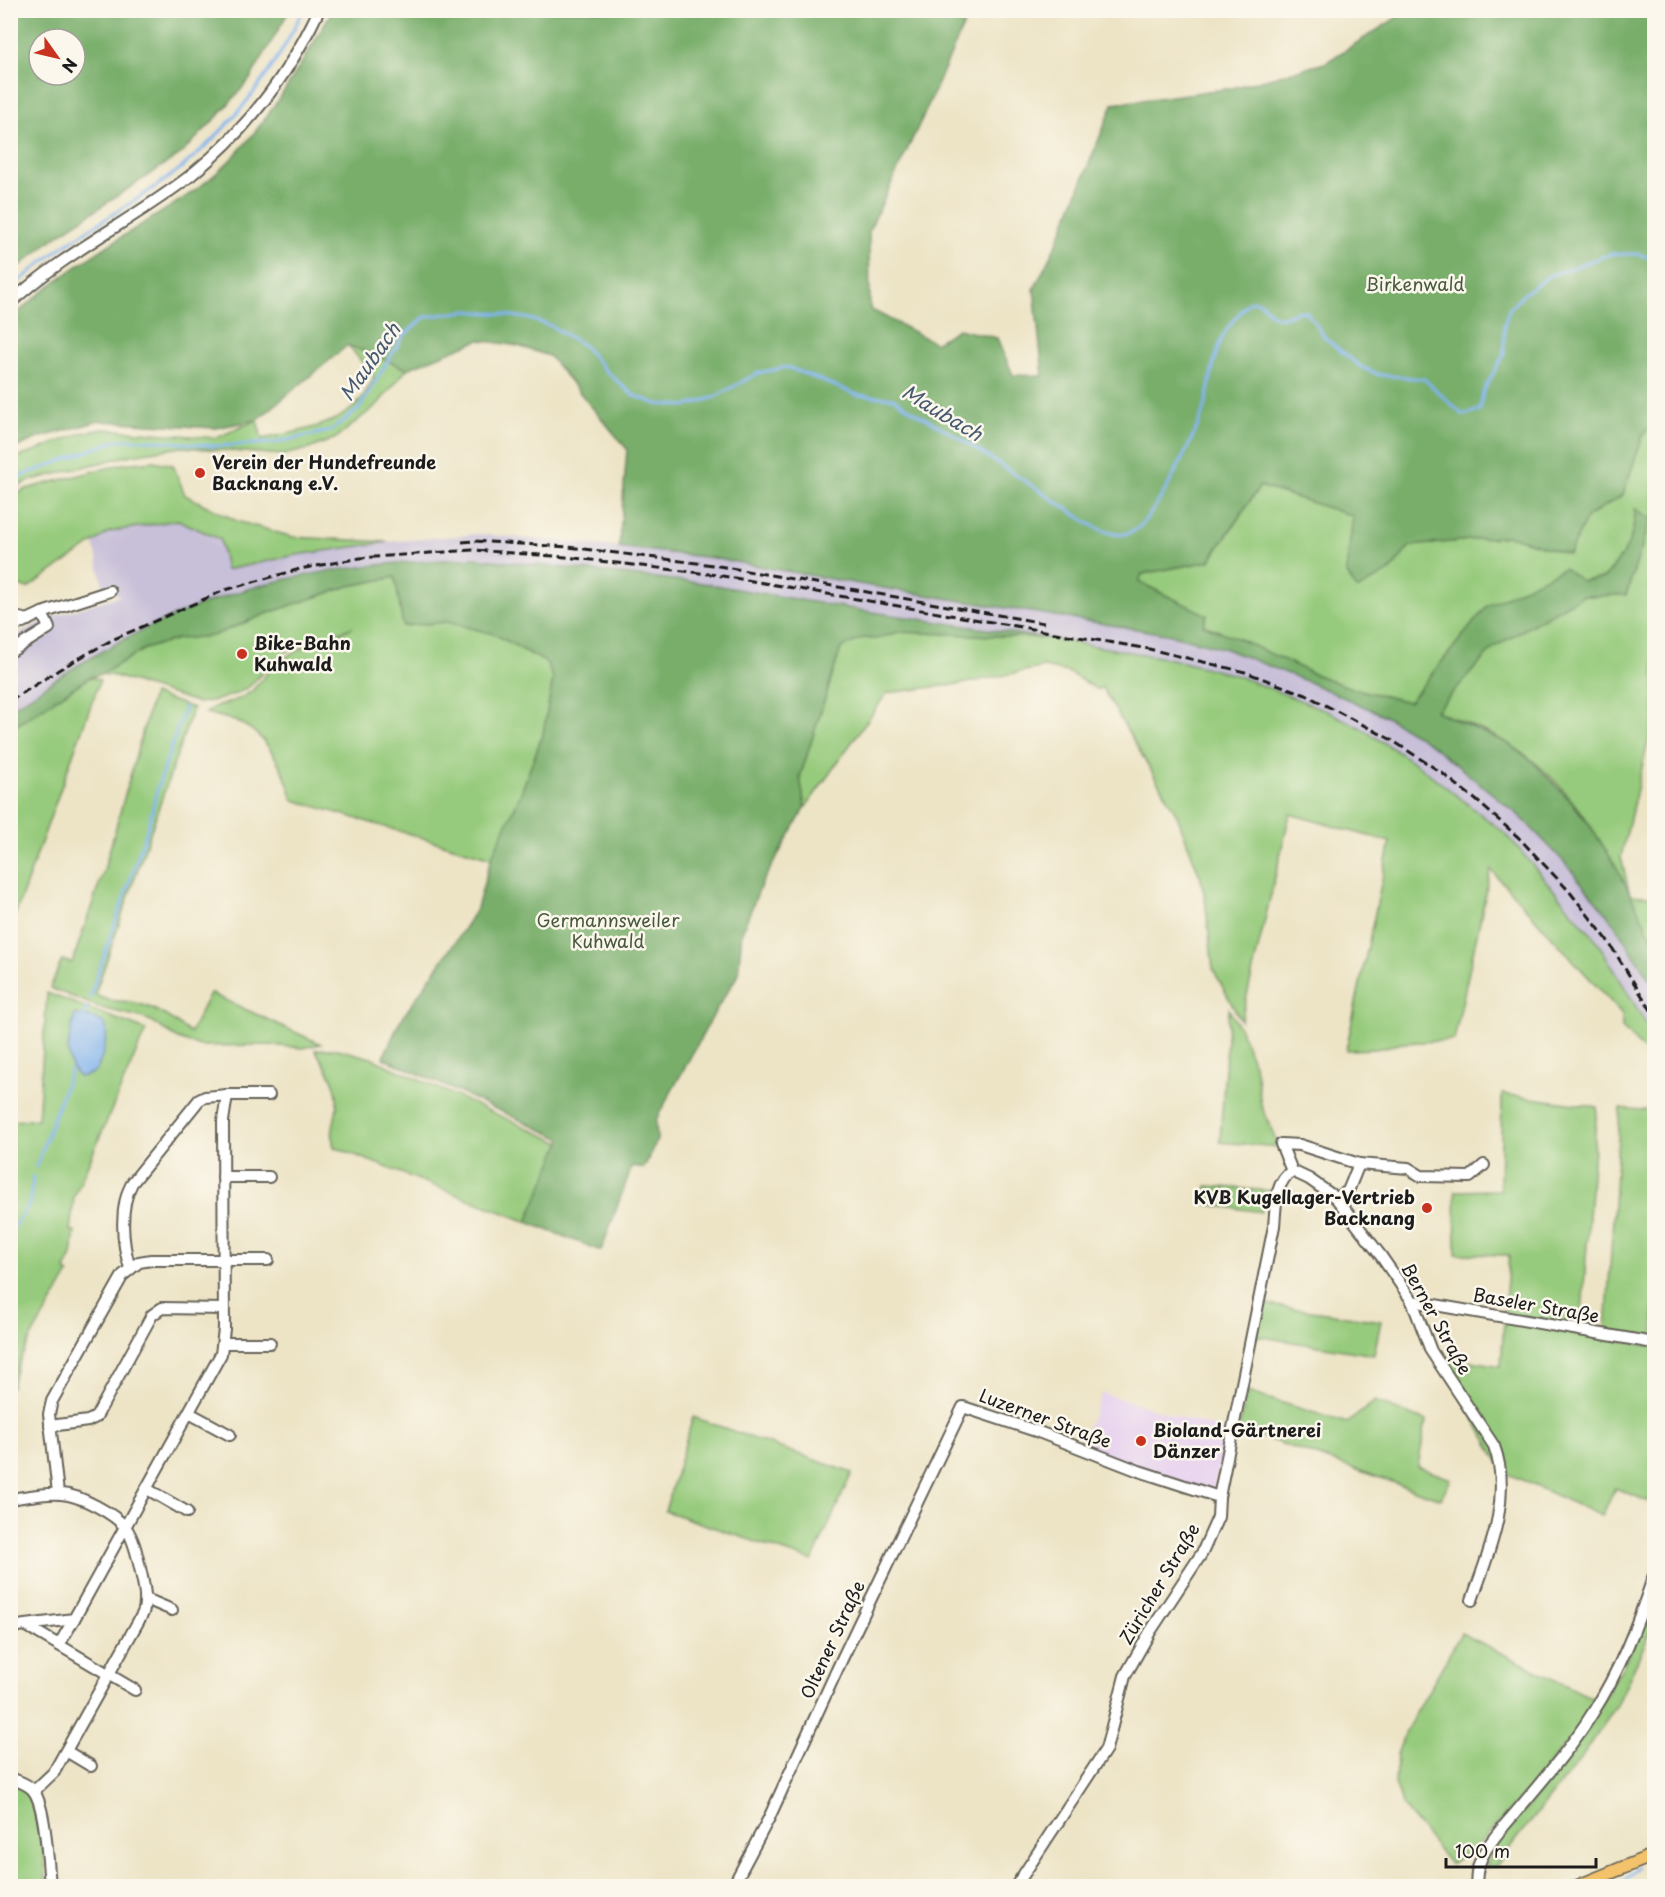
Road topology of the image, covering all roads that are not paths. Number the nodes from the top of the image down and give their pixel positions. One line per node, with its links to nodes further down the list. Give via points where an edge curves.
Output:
1 (319, 10): 2 (street, via 278,82 220,149 190,175 77,250)
2 (10, 303)
3 (110, 591): 4 (street)
4 (42, 613): 6 (street); 8 (street, via 49,628)
5 (10, 616): 6 (street)
6 (28, 620): 7 (street)
7 (10, 628)
8 (10, 652)
9 (227, 1095): 10 (street); 14 (street); 19 (street, via 199,1100 132,1183 124,1219 125,1252)
10 (269, 1095)
11 (1359, 1164): 12 (street, via 1408,1168 1421,1176 1470,1177); 13 (street, via 1300,1145 1281,1144); 16 (street, via 1348,1191)
12 (1484, 1165)
13 (1292, 1171): 16 (street, Berner Straße); 31 (street, Züricher Straße, via 1279,1183 1274,1226)
14 (223, 1177): 15 (street); 17 (street)
15 (269, 1177)
16 (1336, 1198): 20 (street, Berner Straße)
17 (224, 1260): 18 (street); 19 (street, via 151,1260); 21 (street)
18 (268, 1260)
19 (130, 1268): 27 (street, via 52,1401)
20 (1412, 1301): 24 (street, Baseler Straße); 37 (street, Berner Straße, via 1431,1351 1500,1460 1497,1531)
21 (223, 1309): 22 (street); 27 (street, via 162,1308 152,1315 96,1417)
22 (224, 1343): 23 (street); 26 (street)
23 (270, 1343)
24 (1654, 1343)
25 (963, 1407): 31 (street, Luzerner Straße); 51 (street, Oltener Straße)
26 (189, 1413): 28 (street); 29 (street)
27 (50, 1426): 30 (street)
28 (230, 1435)
29 (147, 1489): 33 (street); 34 (street)
30 (58, 1493): 32 (street); 34 (street, via 92,1504)
31 (1218, 1497): 52 (street, Züricher Straße, via 1218,1516 1202,1553 1125,1676 1106,1749)
32 (10, 1499)
33 (187, 1512)
34 (126, 1527): 36 (street); 39 (street)
35 (1654, 1575): 53 (street, via 1641,1616 1592,1715 1480,1861)
36 (146, 1599): 38 (street); 43 (street, via 143,1613)
37 (1472, 1600)
38 (172, 1610)
39 (74, 1618): 40 (street); 42 (street)
40 (25, 1625): 41 (street); 42 (street)
41 (10, 1627)
42 (59, 1645): 43 (street)
43 (108, 1675): 44 (street); 45 (street)
44 (135, 1690)
45 (66, 1751): 46 (street); 48 (street, via 54,1772)
46 (91, 1766)
47 (10, 1778): 48 (street)
48 (34, 1791): 50 (street, via 43,1820)
49 (1654, 1855): 54 (main road)
50 (50, 1887)
51 (733, 1887)
52 (1016, 1887)
53 (1477, 1887)
54 (1578, 1887)

